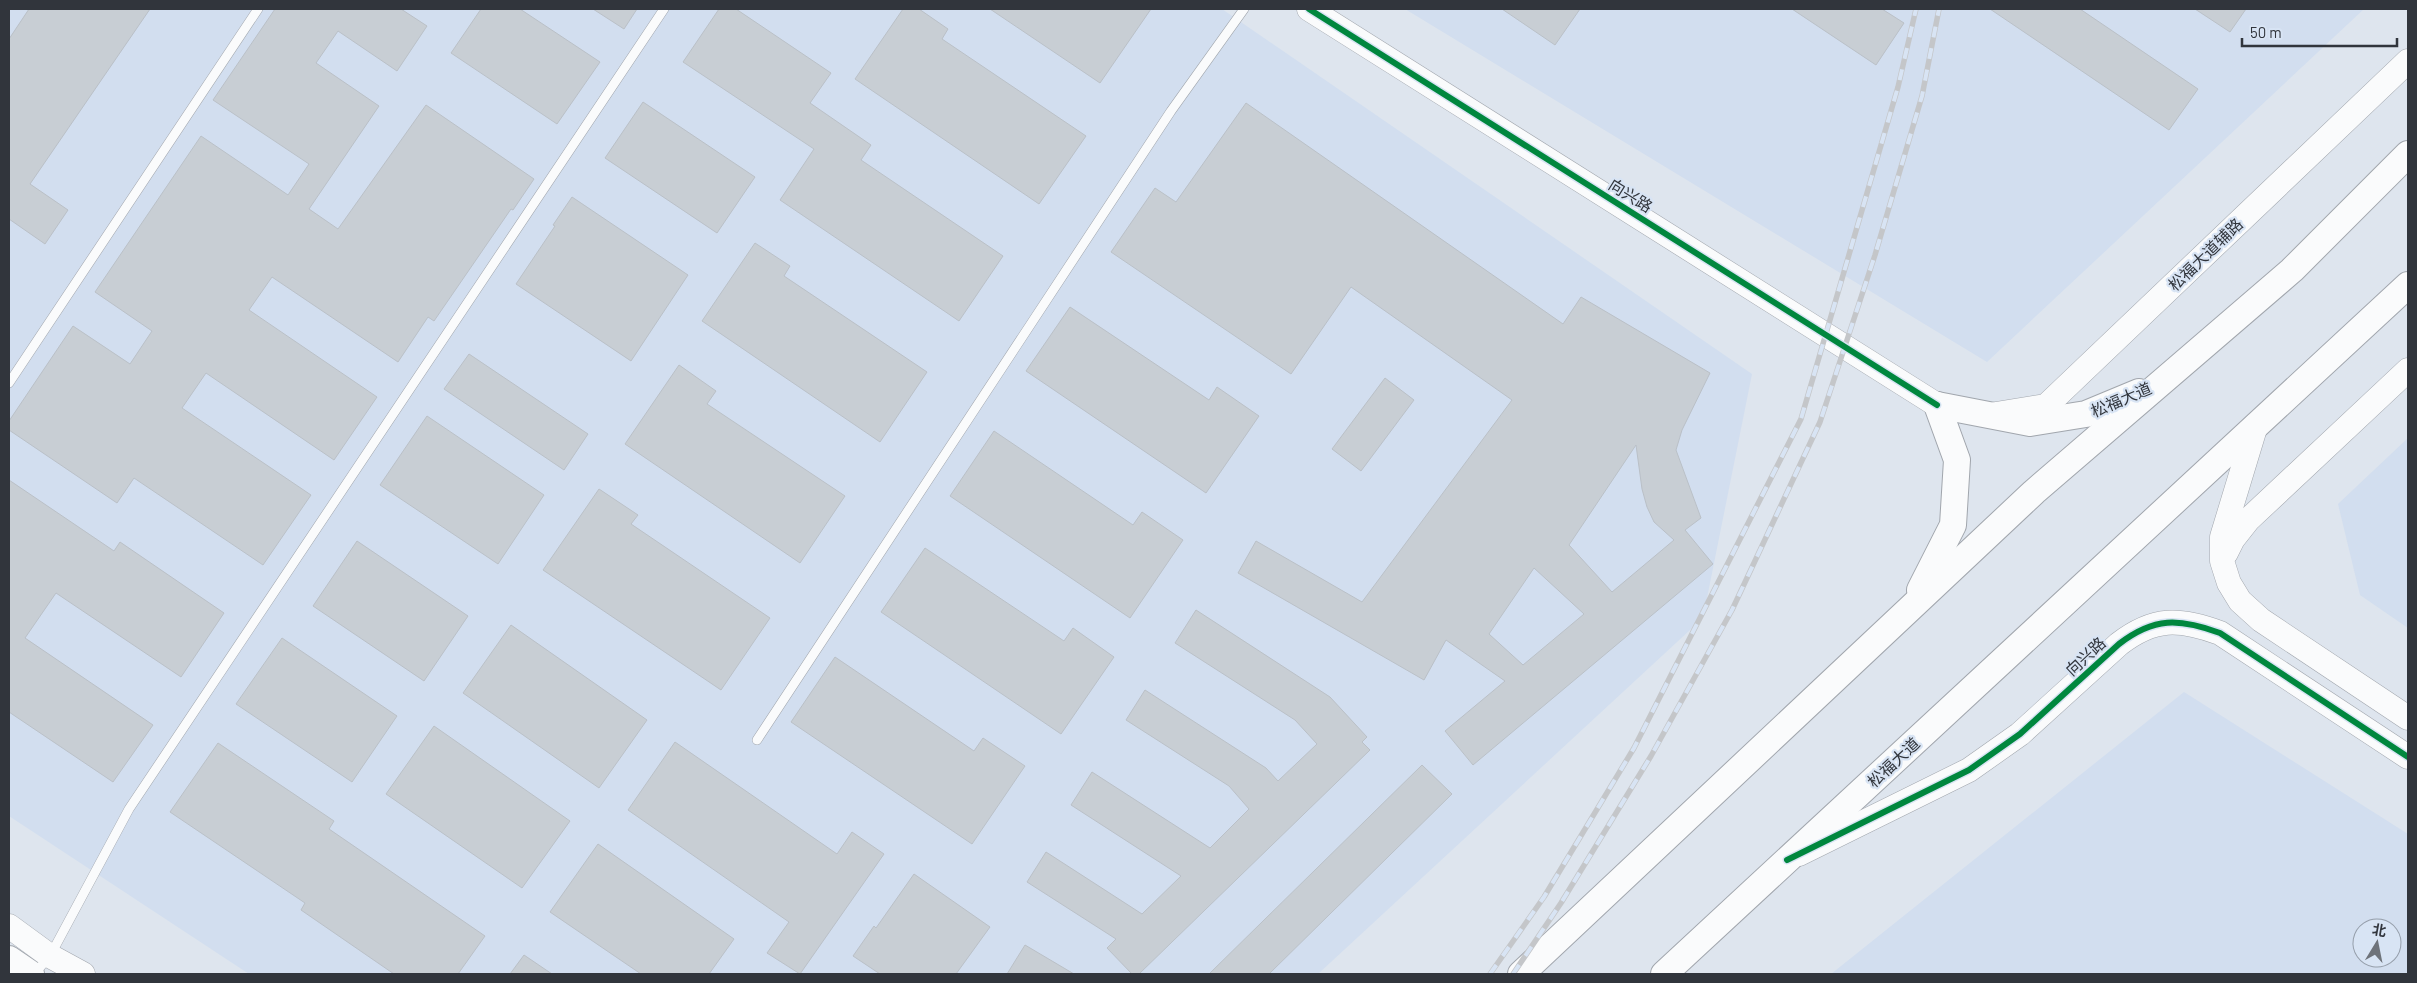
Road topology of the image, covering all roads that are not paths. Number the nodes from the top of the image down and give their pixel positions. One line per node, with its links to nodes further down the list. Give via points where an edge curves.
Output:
1 (258, 9): 10 (lane)
2 (664, 9): 21 (lane, via 129,809)
3 (1244, 9): 17 (lane, via 1171,111)
4 (1309, 9): 11 (street, 向兴路)
5 (2408, 61): 12 (street, 松福大道辅路, via 2046,406)
6 (2408, 154): 9 (main road, 松福大道, via 2292,270)
7 (2408, 285): 13 (main road, 松福大道)
8 (2408, 370): 14 (street, via 2248,520)
9 (2163, 381): 12 (main road, 松福大道, via 2086,414 2030,422); 15 (main road, 松福大道, via 2034,492)
10 (9, 383)
11 (1937, 405): 12 (main road, 松福大道); 15 (main road, 松福大道, via 1957,460 1953,525)
12 (1986, 416)
13 (2256, 425): 14 (street, via 2222,537); 19 (main road, 松福大道)
14 (2222, 561): 16 (street, via 2229,583 2240,601 2260,620)
15 (1911, 608): 25 (main road, 松福大道)
16 (2408, 718)
17 (756, 740)
18 (2408, 757): 19 (street, 向兴路, via 2220,633 2196,624 2174,621 2153,624 2135,631 2020,734 1969,770)
19 (1786, 860): 26 (main road, 松福大道)
20 (9, 926): 21 (street)
21 (50, 956): 23 (lane); 24 (street)
22 (9, 959): 23 (main road)
23 (32, 974)
24 (83, 974)
25 (1521, 974)
26 (1664, 974)

